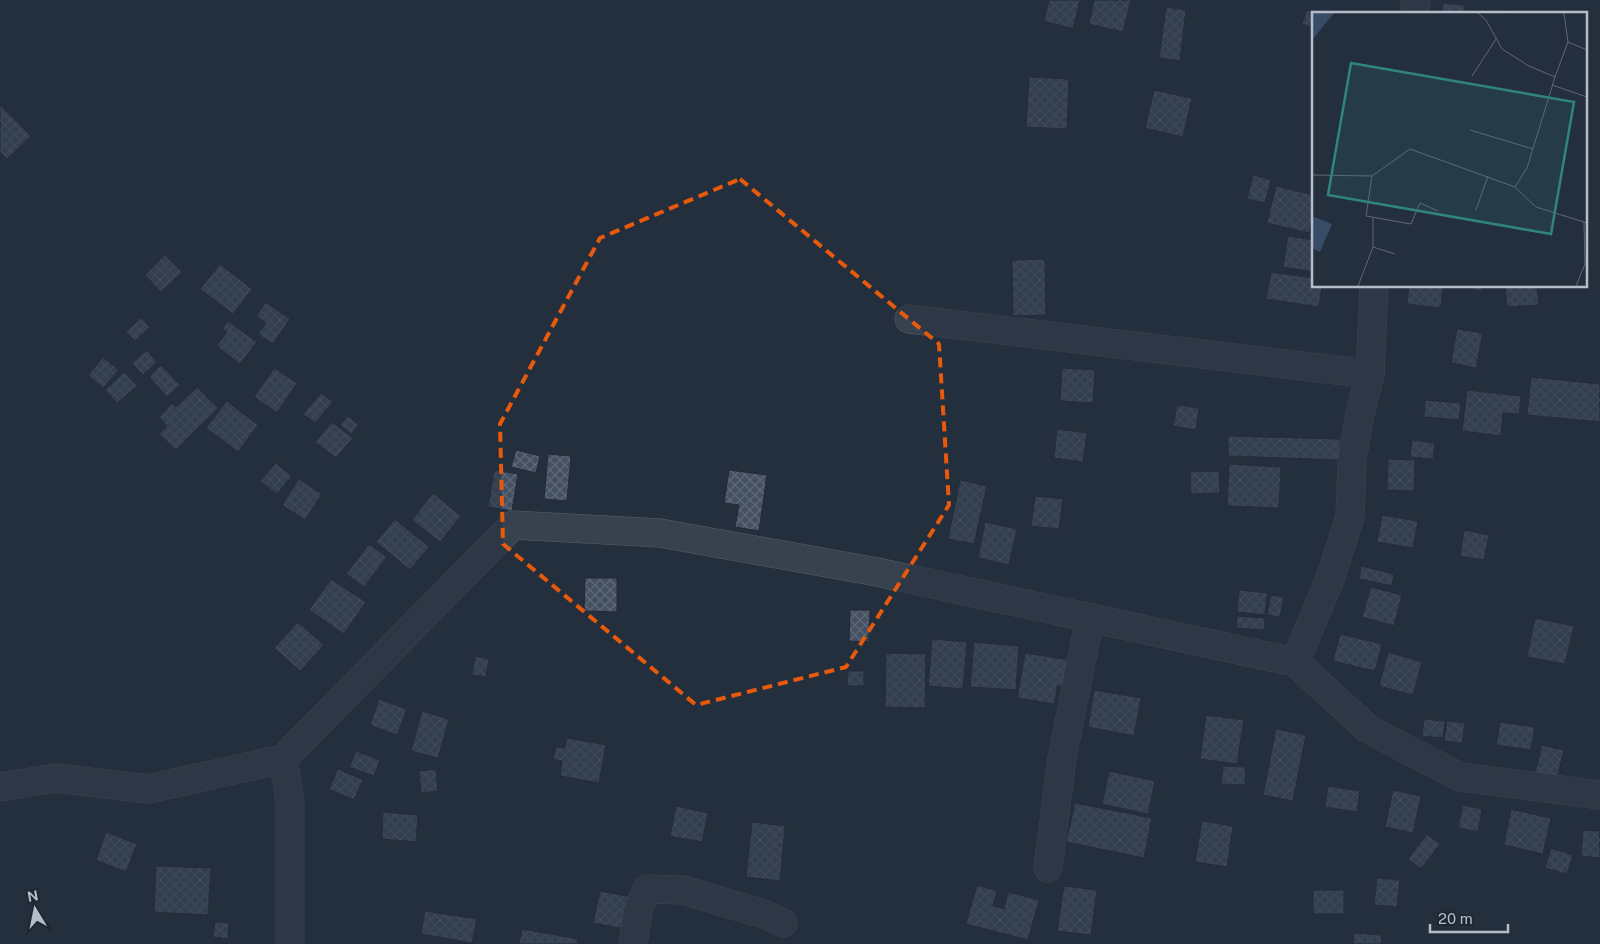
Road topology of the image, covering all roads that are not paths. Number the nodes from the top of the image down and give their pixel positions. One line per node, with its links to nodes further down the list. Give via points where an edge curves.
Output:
1 (1374, 288): 3 (street)
2 (909, 319): 3 (street)
3 (1370, 374): 5 (street, via 1352,461 1350,517 1330,579)
4 (1090, 618): 5 (street); 6 (street, via 877,572 660,533 513,525); 9 (street, via 1062,758)
5 (1295, 662): 8 (street, via 1368,729 1460,777)
6 (283, 759): 7 (street, via 148,789 56,778); 11 (street, via 290,800)
7 (0, 787)
8 (1600, 795)
9 (1048, 868)
10 (783, 923): 12 (street, via 764,914 682,890 647,889 638,911)
11 (290, 944)
12 (634, 944)

